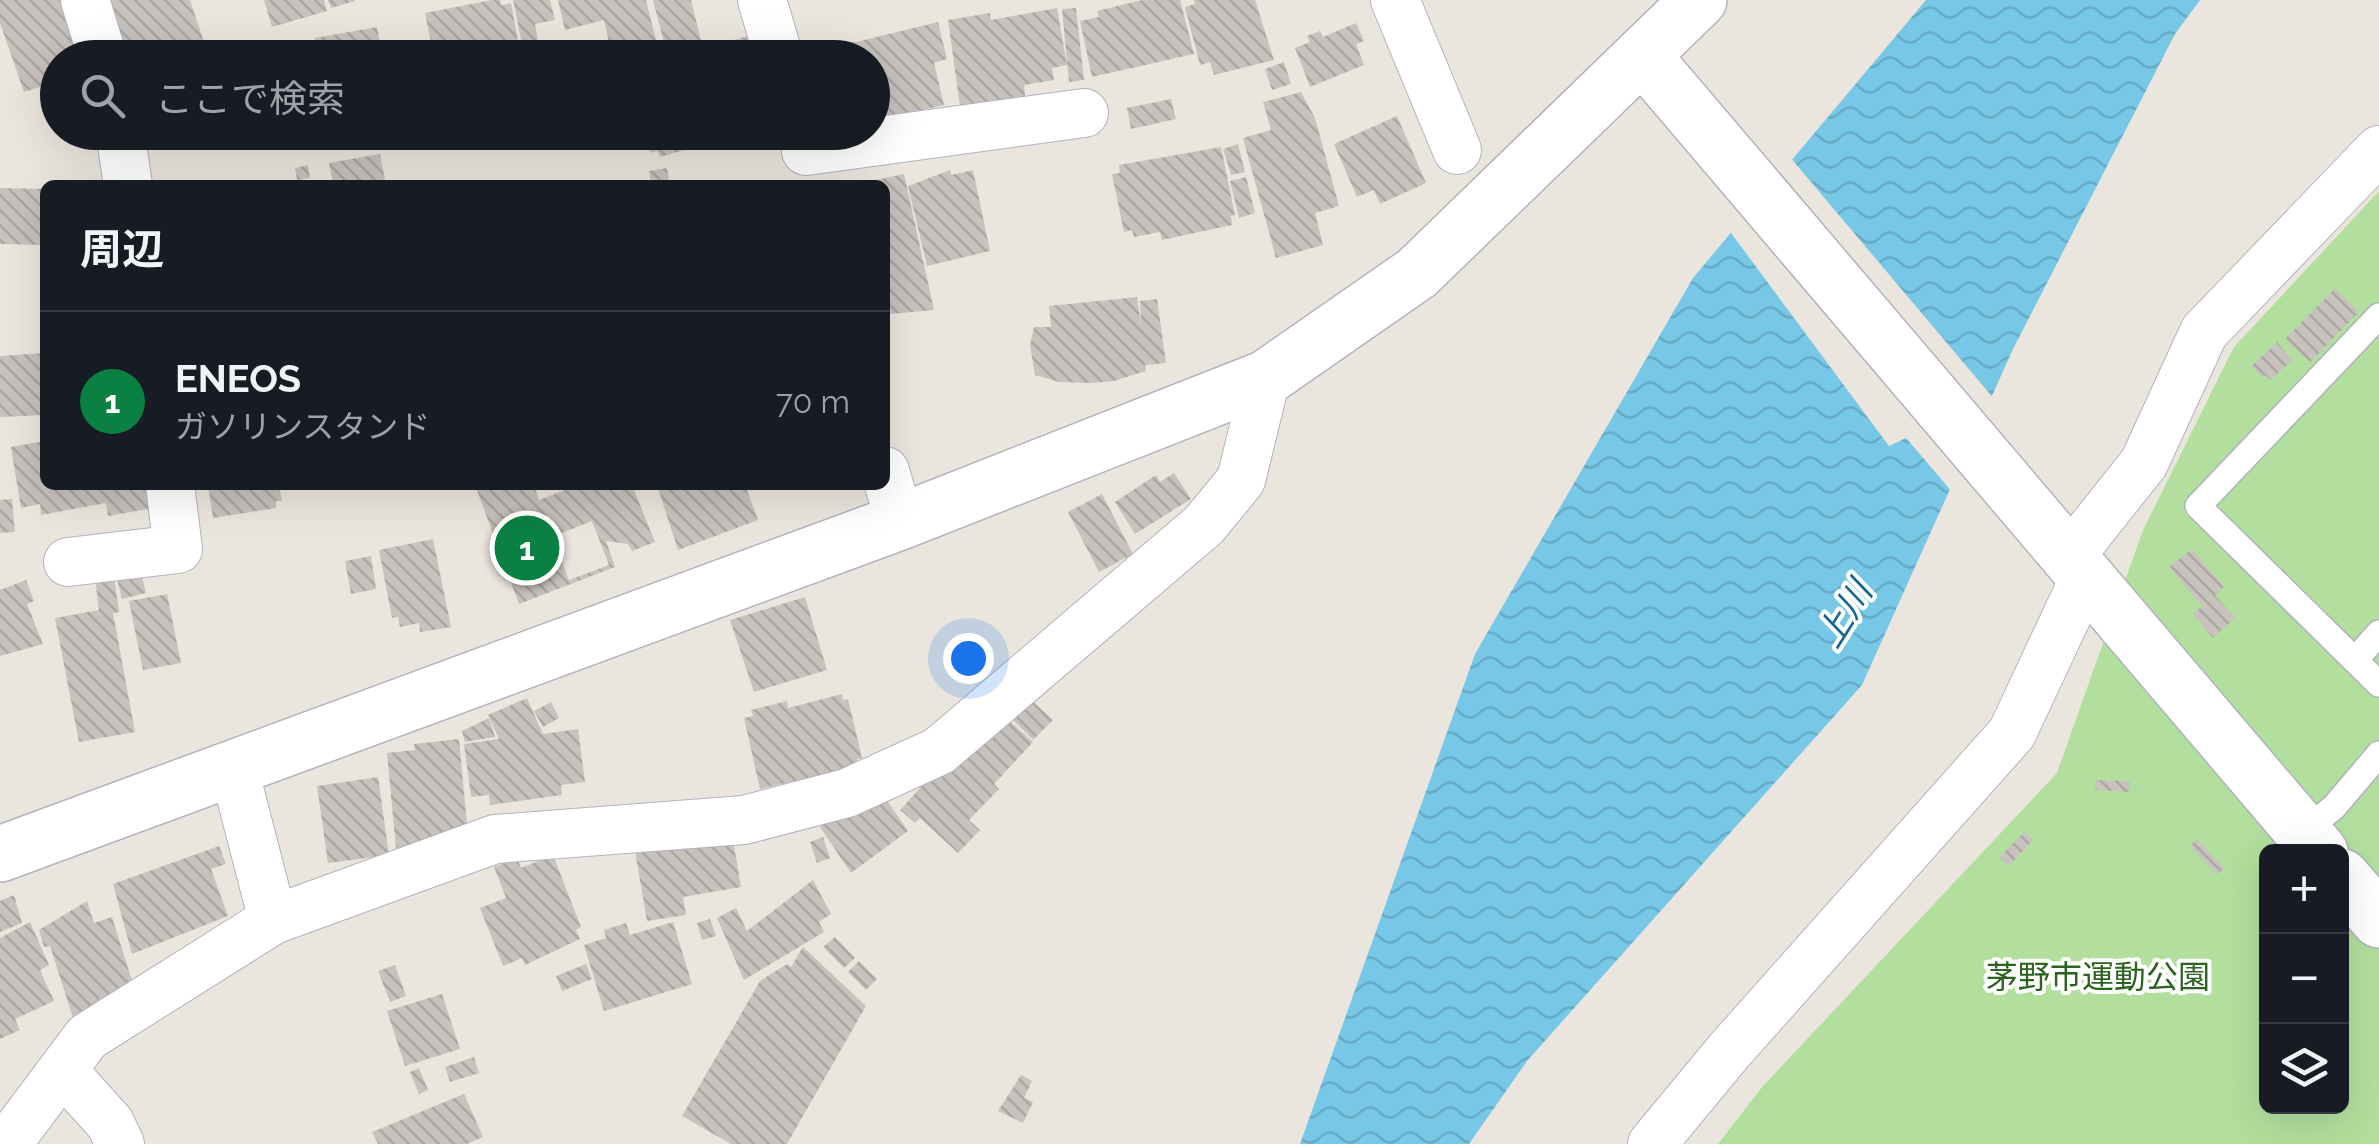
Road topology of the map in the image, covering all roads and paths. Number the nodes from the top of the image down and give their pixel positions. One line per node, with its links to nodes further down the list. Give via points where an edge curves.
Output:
1 (84, 0): 5 (street)
2 (762, 0): 6 (street)
3 (1396, 0): 12 (street)
4 (1700, 0): 7 (street)
5 (97, 40)
6 (773, 40)
7 (1642, 55): 17 (street, via 1417,272); 20 (street)
8 (1084, 114): 9 (street)
9 (890, 143)
10 (123, 150): 15 (street)
11 (846, 150): 14 (street)
12 (1458, 150)
13 (2379, 150): 20 (street, via 2204,332 2144,463)
14 (806, 156)
15 (127, 180)
16 (2379, 316): 23 (lane, via 2198,506)
17 (1266, 378): 19 (street); 30 (street, via 1241,480 1204,525 939,752 847,793 744,820 496,839)
18 (171, 490): 21 (street, via 178,548)
19 (892, 496): 26 (street)
20 (2067, 553): 27 (street); 35 (street, via 2012,733)
21 (68, 562)
22 (2379, 633): 23 (lane)
23 (2355, 660): 24 (lane)
24 (2379, 684)
25 (2379, 754): 27 (lane)
26 (233, 766): 28 (street); 30 (street)
27 (2312, 842)
28 (0, 854)
29 (2349, 885): 31 (street)
30 (273, 920): 32 (street, via 87,1037)
31 (2379, 920)
32 (64, 1072): 33 (street); 34 (street)
33 (6, 1144)
34 (120, 1144)
35 (1652, 1144)

